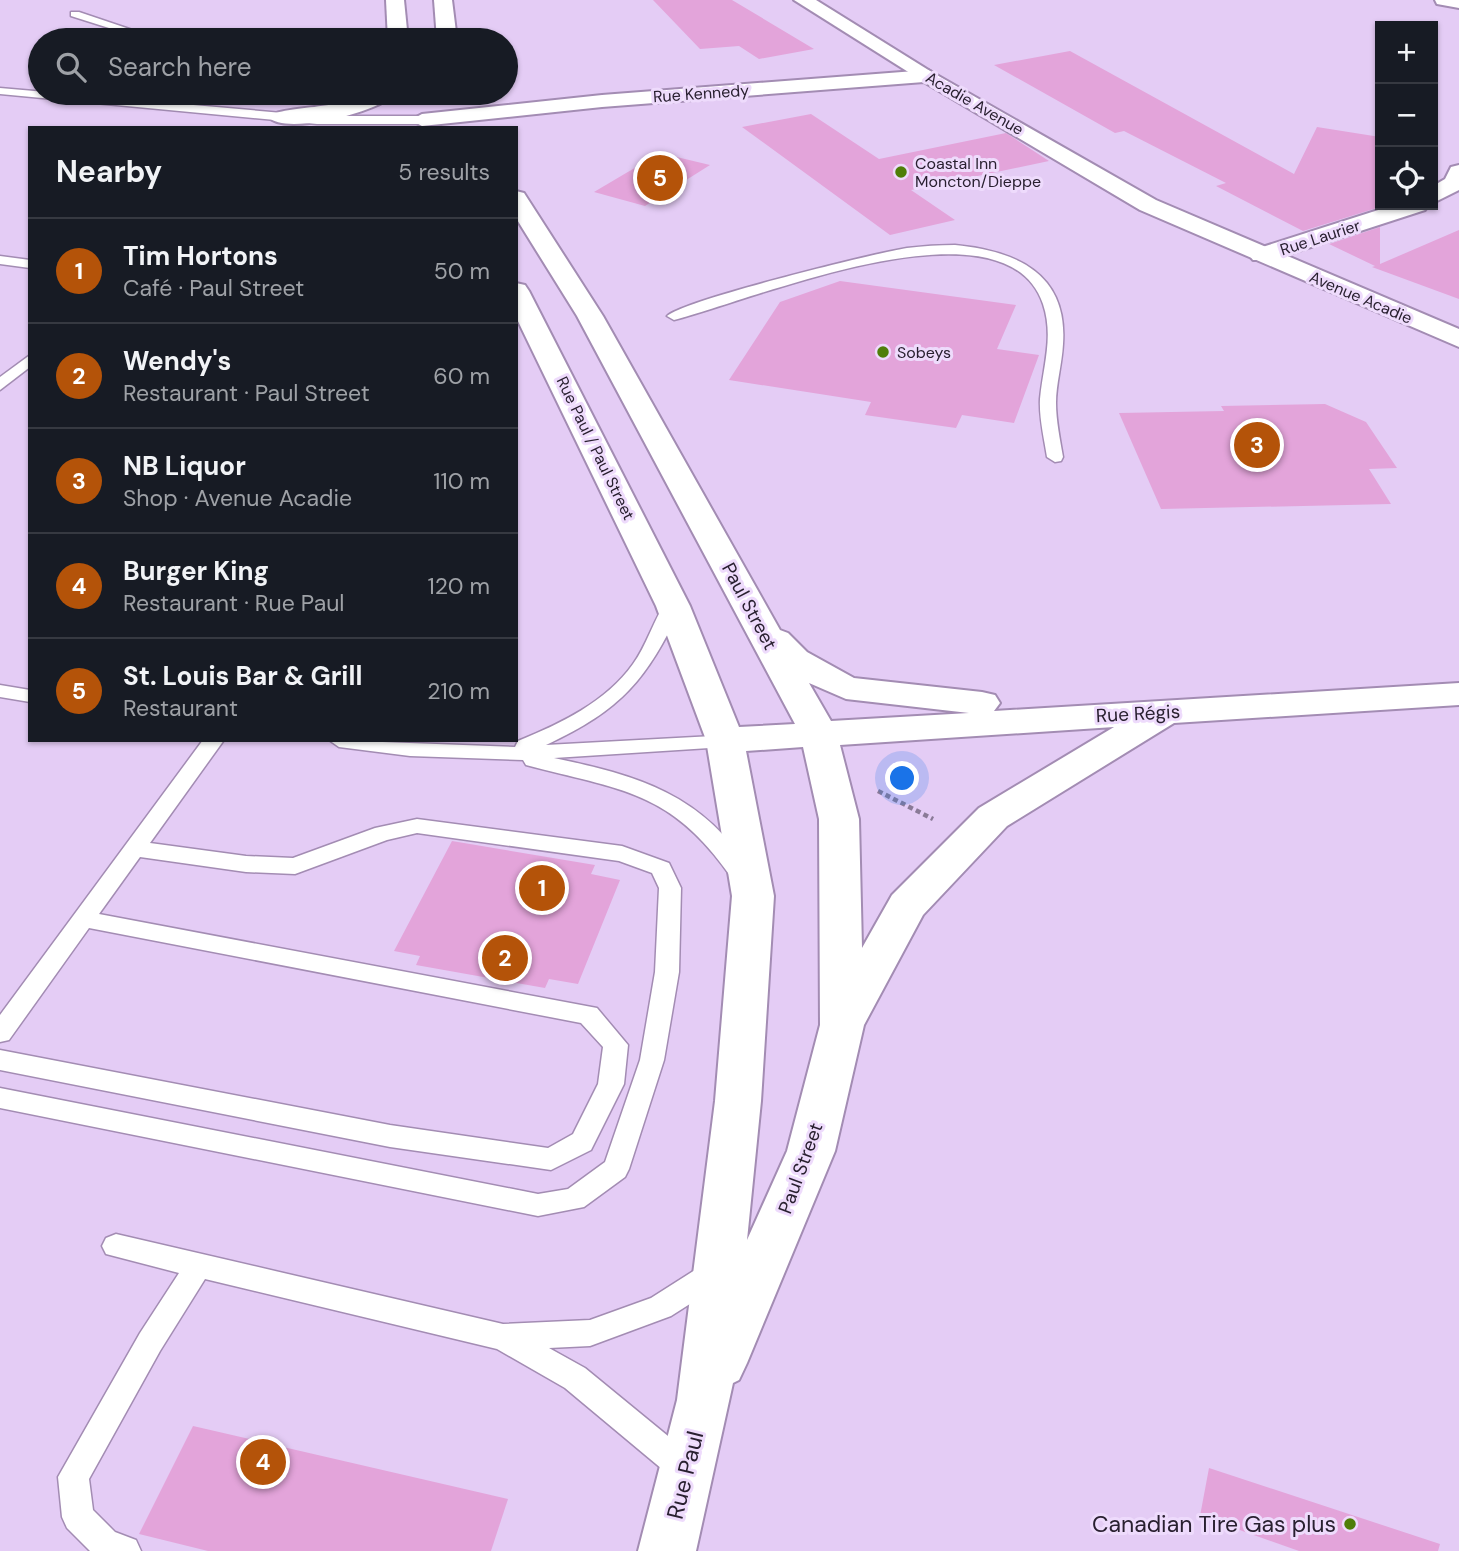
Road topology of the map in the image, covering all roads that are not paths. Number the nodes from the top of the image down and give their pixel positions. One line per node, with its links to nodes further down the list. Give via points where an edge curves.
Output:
1 (395, 0): 8 (main road)
2 (443, 0): 9 (main road)
3 (803, 0): 10 (main road, Acadie Avenue)
4 (1444, 0): 5 (main road)
5 (1459, 2)
6 (75, 14): 7 (lane)
7 (120, 28)
8 (397, 28)
9 (446, 28)
10 (928, 76): 14 (main road, Rue Kennedy); 27 (main road, Acadie Avenue, via 1148,205)
11 (0, 91): 12 (lane)
12 (28, 94)
13 (518, 98): 14 (main road)
14 (602, 101): 20 (main road, Rue Kennedy); 22 (main road, via 545,115)
15 (151, 105): 19 (lane)
16 (364, 105): 19 (main road)
17 (468, 105): 20 (main road)
18 (421, 116): 19 (lane, via 353,121); 20 (main road, Rue Kennedy)
19 (280, 117): 21 (main road)
20 (477, 121)
21 (316, 126)
22 (518, 130)
23 (1459, 172): 24 (main road, via 1455,183)
24 (1438, 193)
25 (518, 201): 37 (main road, Paul Street, via 577,294)
26 (1402, 210): 27 (main road, Rue Laurier)
27 (1262, 256): 32 (main road, Avenue Acadie)
28 (0, 260): 29 (lane)
29 (28, 264)
30 (518, 295): 36 (main road, Rue Paul / Paul Street)
31 (674, 316): 35 (lane, via 906,252 942,249 1009,260 1034,273 1053,314 1059,344 1048,400)
32 (1459, 339)
33 (28, 361): 34 (lane)
34 (0, 385)
35 (1055, 457)
36 (673, 606): 43 (main road); 46 (lane, via 634,677 561,732)
37 (758, 622): 41 (main road, via 794,660 846,688 965,703); 42 (main road, Paul Street)
38 (0, 691): 40 (lane)
39 (1459, 694): 41 (main road, Rue Régis)
40 (28, 696)
41 (1166, 712): 42 (main road, Rue Régis); 50 (main road, via 993,817 907,906)
42 (818, 732): 43 (main road, Rue Régis); 50 (main road, Paul Street, via 839,819)
43 (725, 740): 46 (lane); 48 (main road)
44 (213, 742): 47 (lane)
45 (354, 742): 46 (lane)
46 (507, 754): 48 (lane, via 631,781 686,810 721,842)
47 (138, 849): 49 (lane); 53 (lane, via 295,866 383,833 417,826 622,854 661,869 670,888 667,972 652,1060 616,1170 574,1199 538,1205)
48 (753, 895): 56 (main road, via 738,1101)
49 (83, 919): 51 (lane); 52 (lane, via 588,1014 616,1045 611,1084 582,1142 551,1159 390,1136)
50 (842, 1026): 58 (main road, Paul Street, via 811,1151)
51 (0, 1033)
52 (0, 1060)
53 (0, 1098)
54 (116, 1247): 55 (lane)
55 (199, 1265): 57 (lane); 60 (lane, via 73,1477 78,1517 105,1544)
56 (718, 1271): 57 (lane, via 661,1307 590,1333); 58 (main road)
57 (503, 1337): 59 (lane, via 575,1378)
58 (704, 1400): 59 (main road, Rue Paul)
59 (687, 1470): 61 (main road, Rue Paul)
60 (125, 1551)
61 (667, 1551)

